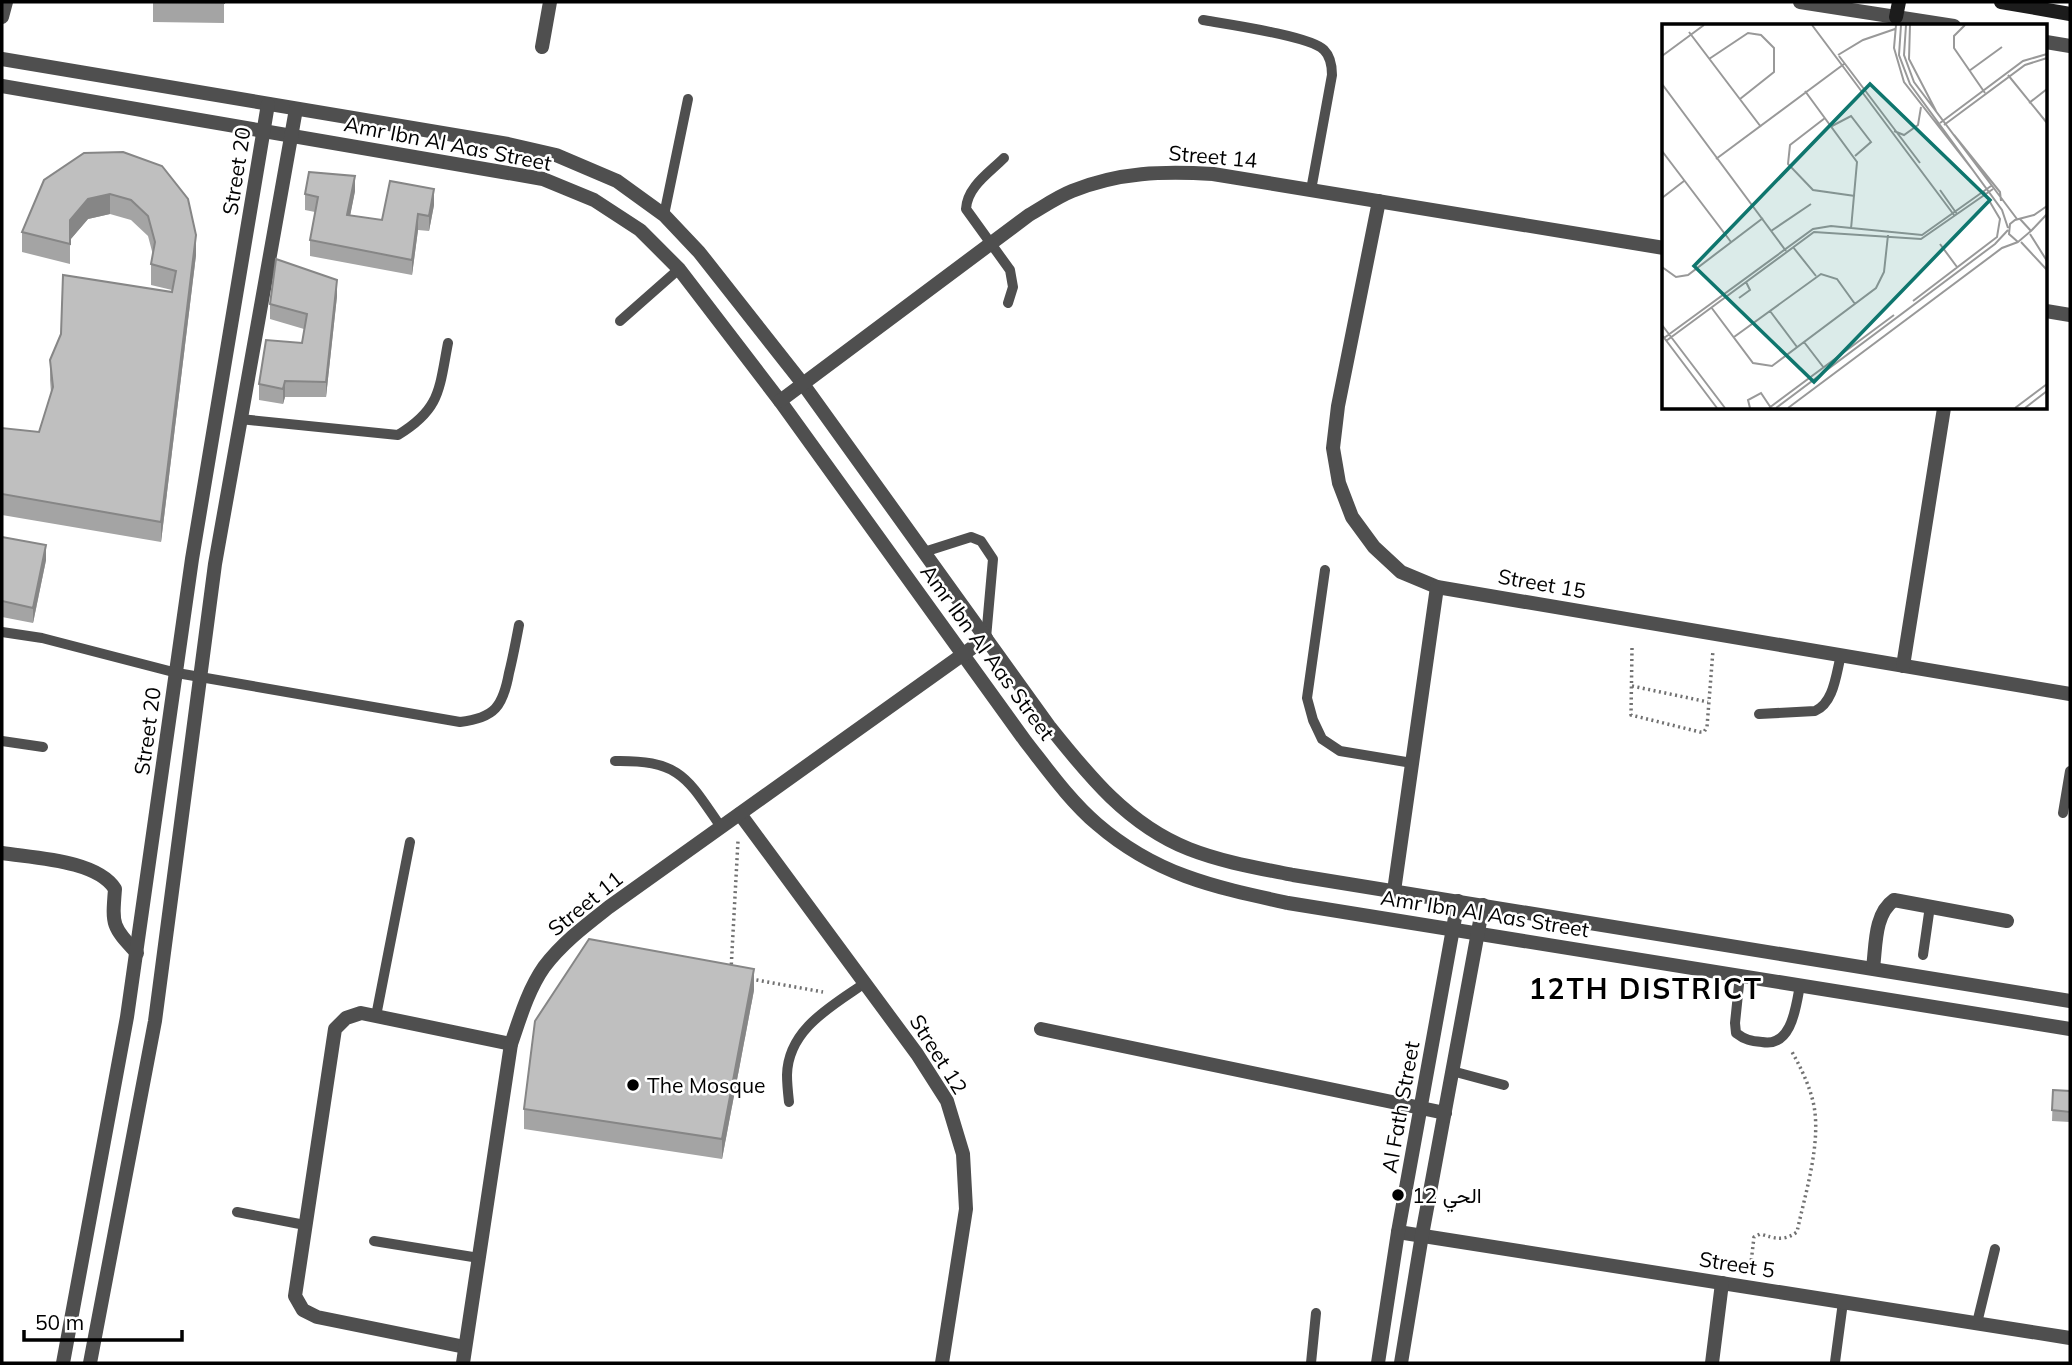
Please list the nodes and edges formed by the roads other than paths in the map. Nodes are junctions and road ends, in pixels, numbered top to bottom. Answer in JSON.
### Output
{"nodes":[{"id":1,"x":6,"y":2,"type":"edge"},
{"id":2,"x":550,"y":2,"type":"edge"},
{"id":3,"x":1800,"y":2,"type":"edge"},
{"id":4,"x":1899,"y":2,"type":"edge"},
{"id":5,"x":2001,"y":2,"type":"edge"},
{"id":6,"x":2070,"y":14,"type":"edge"},
{"id":7,"x":2,"y":17,"type":"edge"},
{"id":8,"x":1896,"y":18,"type":"junction"},
{"id":9,"x":1203,"y":20,"type":"dead end"},
{"id":10,"x":1931,"y":24,"type":"edge"},
{"id":11,"x":2048,"y":42,"type":"edge"},
{"id":12,"x":2070,"y":46,"type":"edge"},
{"id":13,"x":542,"y":47,"type":"dead end"},
{"id":14,"x":2,"y":59,"type":"edge"},
{"id":15,"x":2,"y":86,"type":"edge"},
{"id":16,"x":688,"y":99,"type":"dead end"},
{"id":17,"x":268,"y":104,"type":"junction"},
{"id":18,"x":296,"y":109,"type":"junction"},
{"id":19,"x":264,"y":131,"type":"junction"},
{"id":20,"x":292,"y":136,"type":"junction"},
{"id":21,"x":1004,"y":158,"type":"dead end"},
{"id":22,"x":1311,"y":190,"type":"junction"},
{"id":23,"x":1378,"y":201,"type":"junction"},
{"id":24,"x":664,"y":215,"type":"junction"},
{"id":25,"x":990,"y":243,"type":"junction"},
{"id":26,"x":1662,"y":248,"type":"edge"},
{"id":27,"x":679,"y":269,"type":"junction"},
{"id":28,"x":1008,"y":303,"type":"dead end"},
{"id":29,"x":2048,"y":310,"type":"edge"},
{"id":30,"x":2070,"y":314,"type":"edge"},
{"id":31,"x":620,"y":321,"type":"dead end"},
{"id":32,"x":448,"y":343,"type":"dead end"},
{"id":33,"x":803,"y":384,"type":"junction"},
{"id":34,"x":780,"y":401,"type":"junction"},
{"id":35,"x":1944,"y":410,"type":"edge"},
{"id":36,"x":240,"y":419,"type":"junction"},
{"id":37,"x":924,"y":552,"type":"junction"},
{"id":38,"x":1325,"y":570,"type":"dead end"},
{"id":39,"x":1437,"y":587,"type":"junction"},
{"id":40,"x":519,"y":625,"type":"dead end"},
{"id":41,"x":2,"y":632,"type":"edge"},
{"id":42,"x":986,"y":638,"type":"junction"},
{"id":43,"x":963,"y":654,"type":"junction"},
{"id":44,"x":1841,"y":655,"type":"junction"},
{"id":45,"x":1903,"y":666,"type":"junction"},
{"id":46,"x":177,"y":673,"type":"junction"},
{"id":47,"x":202,"y":676,"type":"junction"},
{"id":48,"x":2070,"y":694,"type":"edge"},
{"id":49,"x":1759,"y":714,"type":"dead end"},
{"id":50,"x":2,"y":741,"type":"edge"},
{"id":51,"x":43,"y":747,"type":"dead end"},
{"id":52,"x":615,"y":761,"type":"dead end"},
{"id":53,"x":1412,"y":763,"type":"junction"},
{"id":54,"x":2070,"y":771,"type":"edge"},
{"id":55,"x":2063,"y":813,"type":"dead end"},
{"id":56,"x":740,"y":814,"type":"junction"},
{"id":57,"x":721,"y":827,"type":"junction"},
{"id":58,"x":410,"y":842,"type":"dead end"},
{"id":59,"x":2,"y":853,"type":"edge"},
{"id":60,"x":1394,"y":891,"type":"junction"},
{"id":61,"x":1458,"y":901,"type":"junction"},
{"id":62,"x":1483,"y":905,"type":"junction"},
{"id":63,"x":1930,"y":906,"type":"junction"},
{"id":64,"x":2007,"y":920,"type":"dead end"},
{"id":65,"x":1453,"y":928,"type":"junction"},
{"id":66,"x":1478,"y":932,"type":"junction"},
{"id":67,"x":137,"y":953,"type":"junction"},
{"id":68,"x":1923,"y":954,"type":"dead end"},
{"id":69,"x":1872,"y":968,"type":"junction"},
{"id":70,"x":1740,"y":975,"type":"junction"},
{"id":71,"x":865,"y":983,"type":"junction"},
{"id":72,"x":1800,"y":985,"type":"junction"},
{"id":73,"x":2070,"y":1001,"type":"edge"},
{"id":74,"x":376,"y":1016,"type":"junction"},
{"id":75,"x":1041,"y":1028,"type":"dead end"},
{"id":76,"x":2070,"y":1029,"type":"edge"},
{"id":77,"x":511,"y":1044,"type":"junction"},
{"id":78,"x":1452,"y":1072,"type":"junction"},
{"id":79,"x":1504,"y":1085,"type":"dead end"},
{"id":80,"x":789,"y":1102,"type":"dead end"},
{"id":81,"x":1421,"y":1108,"type":"junction"},
{"id":82,"x":1444,"y":1112,"type":"junction"},
{"id":83,"x":237,"y":1212,"type":"dead end"},
{"id":84,"x":305,"y":1225,"type":"junction"},
{"id":85,"x":1398,"y":1232,"type":"junction"},
{"id":86,"x":1422,"y":1235,"type":"junction"},
{"id":87,"x":374,"y":1241,"type":"dead end"},
{"id":88,"x":1995,"y":1249,"type":"dead end"},
{"id":89,"x":479,"y":1258,"type":"junction"},
{"id":90,"x":1722,"y":1283,"type":"junction"},
{"id":91,"x":1843,"y":1302,"type":"junction"},
{"id":92,"x":1316,"y":1313,"type":"dead end"},
{"id":93,"x":1977,"y":1323,"type":"junction"},
{"id":94,"x":2070,"y":1338,"type":"edge"},
{"id":95,"x":466,"y":1347,"type":"junction"},
{"id":96,"x":1835,"y":1362,"type":"edge"},
{"id":97,"x":64,"y":1363,"type":"edge"},
{"id":98,"x":90,"y":1363,"type":"edge"},
{"id":99,"x":463,"y":1363,"type":"edge"},
{"id":100,"x":942,"y":1363,"type":"edge"},
{"id":101,"x":1311,"y":1363,"type":"edge"},
{"id":102,"x":1378,"y":1363,"type":"edge"},
{"id":103,"x":1401,"y":1363,"type":"edge"},
{"id":104,"x":1712,"y":1363,"type":"edge"}],
"edges":[{"from":1,"to":7,"type":"street"},
{"from":2,"to":13,"type":"street"},
{"from":3,"to":8,"type":"street"},
{"from":4,"to":8,"type":"main road"},
{"from":5,"to":6,"type":"main road"},
{"from":8,"to":10,"type":"street"},
{"from":9,"to":22,"type":"lane"},
{"from":11,"to":12,"type":"street"},
{"from":14,"to":17,"type":"street","name":"Amr Ibn Al Aas Street"},
{"from":15,"to":19,"type":"street","name":"Amr Ibn Al Aas Street"},
{"from":16,"to":24,"type":"lane"},
{"from":17,"to":18,"type":"street","name":"Amr Ibn Al Aas Street"},
{"from":17,"to":19,"type":"street","name":"Street 20"},
{"from":18,"to":20,"type":"street"},
{"from":18,"to":24,"type":"street","name":"Amr Ibn Al Aas Street"},
{"from":19,"to":20,"type":"street","name":"Amr Ibn Al Aas Street"},
{"from":19,"to":46,"type":"street","name":"Street 20"},
{"from":20,"to":27,"type":"street","name":"Amr Ibn Al Aas Street"},
{"from":20,"to":36,"type":"street"},
{"from":21,"to":25,"type":"lane"},
{"from":22,"to":23,"type":"street","name":"Street 14"},
{"from":22,"to":25,"type":"street","name":"Street 14"},
{"from":23,"to":26,"type":"street","name":"Street 14"},
{"from":23,"to":39,"type":"street","name":"Street 15"},
{"from":24,"to":33,"type":"street","name":"Amr Ibn Al Aas Street"},
{"from":25,"to":28,"type":"lane"},
{"from":25,"to":33,"type":"street","name":"Street 14"},
{"from":27,"to":31,"type":"lane"},
{"from":27,"to":34,"type":"street","name":"Amr Ibn Al Aas Street"},
{"from":29,"to":30,"type":"street"},
{"from":32,"to":36,"type":"lane"},
{"from":33,"to":34,"type":"street","name":"Street 14"},
{"from":33,"to":37,"type":"street","name":"Amr Ibn Al Aas Street"},
{"from":34,"to":43,"type":"street","name":"Amr Ibn Al Aas Street"},
{"from":35,"to":45,"type":"street"},
{"from":36,"to":47,"type":"street"},
{"from":37,"to":42,"type":"street","name":"Amr Ibn Al Aas Street"},
{"from":37,"to":42,"type":"lane"},
{"from":38,"to":53,"type":"lane"},
{"from":39,"to":44,"type":"street","name":"Street 15"},
{"from":39,"to":53,"type":"street"},
{"from":40,"to":47,"type":"lane"},
{"from":41,"to":46,"type":"lane"},
{"from":42,"to":43,"type":"street","name":"Street 11"},
{"from":42,"to":60,"type":"street","name":"Amr Ibn Al Aas Street"},
{"from":43,"to":56,"type":"street","name":"Street 11"},
{"from":43,"to":65,"type":"street","name":"Amr Ibn Al Aas Street"},
{"from":44,"to":45,"type":"street","name":"Street 15"},
{"from":44,"to":49,"type":"lane"},
{"from":45,"to":48,"type":"street","name":"Street 15"},
{"from":46,"to":47,"type":"lane"},
{"from":46,"to":67,"type":"street","name":"Street 20"},
{"from":47,"to":98,"type":"street"},
{"from":50,"to":51,"type":"lane"},
{"from":52,"to":57,"type":"lane"},
{"from":53,"to":60,"type":"street"},
{"from":54,"to":55,"type":"lane"},
{"from":56,"to":57,"type":"street","name":"Street 11"},
{"from":56,"to":71,"type":"street","name":"Street 12"},
{"from":57,"to":77,"type":"street","name":"Street 11"},
{"from":58,"to":74,"type":"lane"},
{"from":59,"to":67,"type":"street"},
{"from":60,"to":61,"type":"street","name":"Amr Ibn Al Aas Street"},
{"from":61,"to":62,"type":"street","name":"Amr Ibn Al Aas Street"},
{"from":61,"to":65,"type":"street","name":"Al Fath Street"},
{"from":62,"to":66,"type":"street"},
{"from":62,"to":69,"type":"street","name":"Amr Ibn Al Aas Street"},
{"from":63,"to":64,"type":"street"},
{"from":63,"to":68,"type":"lane"},
{"from":63,"to":69,"type":"street"},
{"from":65,"to":66,"type":"street","name":"Amr Ibn Al Aas Street"},
{"from":65,"to":81,"type":"street","name":"Al Fath Street"},
{"from":66,"to":70,"type":"street","name":"Amr Ibn Al Aas Street"},
{"from":66,"to":78,"type":"street"},
{"from":67,"to":97,"type":"street","name":"Street 20"},
{"from":69,"to":73,"type":"street","name":"Amr Ibn Al Aas Street"},
{"from":70,"to":72,"type":"street","name":"Amr Ibn Al Aas Street"},
{"from":70,"to":72,"type":"lane"},
{"from":71,"to":80,"type":"lane"},
{"from":71,"to":100,"type":"street","name":"Street 12"},
{"from":72,"to":76,"type":"street","name":"Amr Ibn Al Aas Street"},
{"from":74,"to":77,"type":"street"},
{"from":74,"to":84,"type":"street"},
{"from":75,"to":81,"type":"street"},
{"from":77,"to":89,"type":"street","name":"Street 11"},
{"from":78,"to":79,"type":"lane"},
{"from":78,"to":82,"type":"street"},
{"from":81,"to":82,"type":"street"},
{"from":81,"to":85,"type":"street","name":"Al Fath Street"},
{"from":82,"to":86,"type":"street"},
{"from":83,"to":84,"type":"lane"},
{"from":84,"to":95,"type":"street"},
{"from":85,"to":86,"type":"street","name":"Street 5"},
{"from":85,"to":102,"type":"street","name":"Al Fath Street"},
{"from":86,"to":90,"type":"street","name":"Street 5"},
{"from":86,"to":103,"type":"street"},
{"from":87,"to":89,"type":"lane"},
{"from":88,"to":93,"type":"lane"},
{"from":89,"to":95,"type":"street","name":"Street 11"},
{"from":90,"to":91,"type":"street","name":"Street 5"},
{"from":90,"to":104,"type":"street"},
{"from":91,"to":93,"type":"street","name":"Street 5"},
{"from":91,"to":96,"type":"lane"},
{"from":92,"to":101,"type":"lane"},
{"from":93,"to":94,"type":"street","name":"Street 5"},
{"from":95,"to":99,"type":"street","name":"Street 11"}]}
